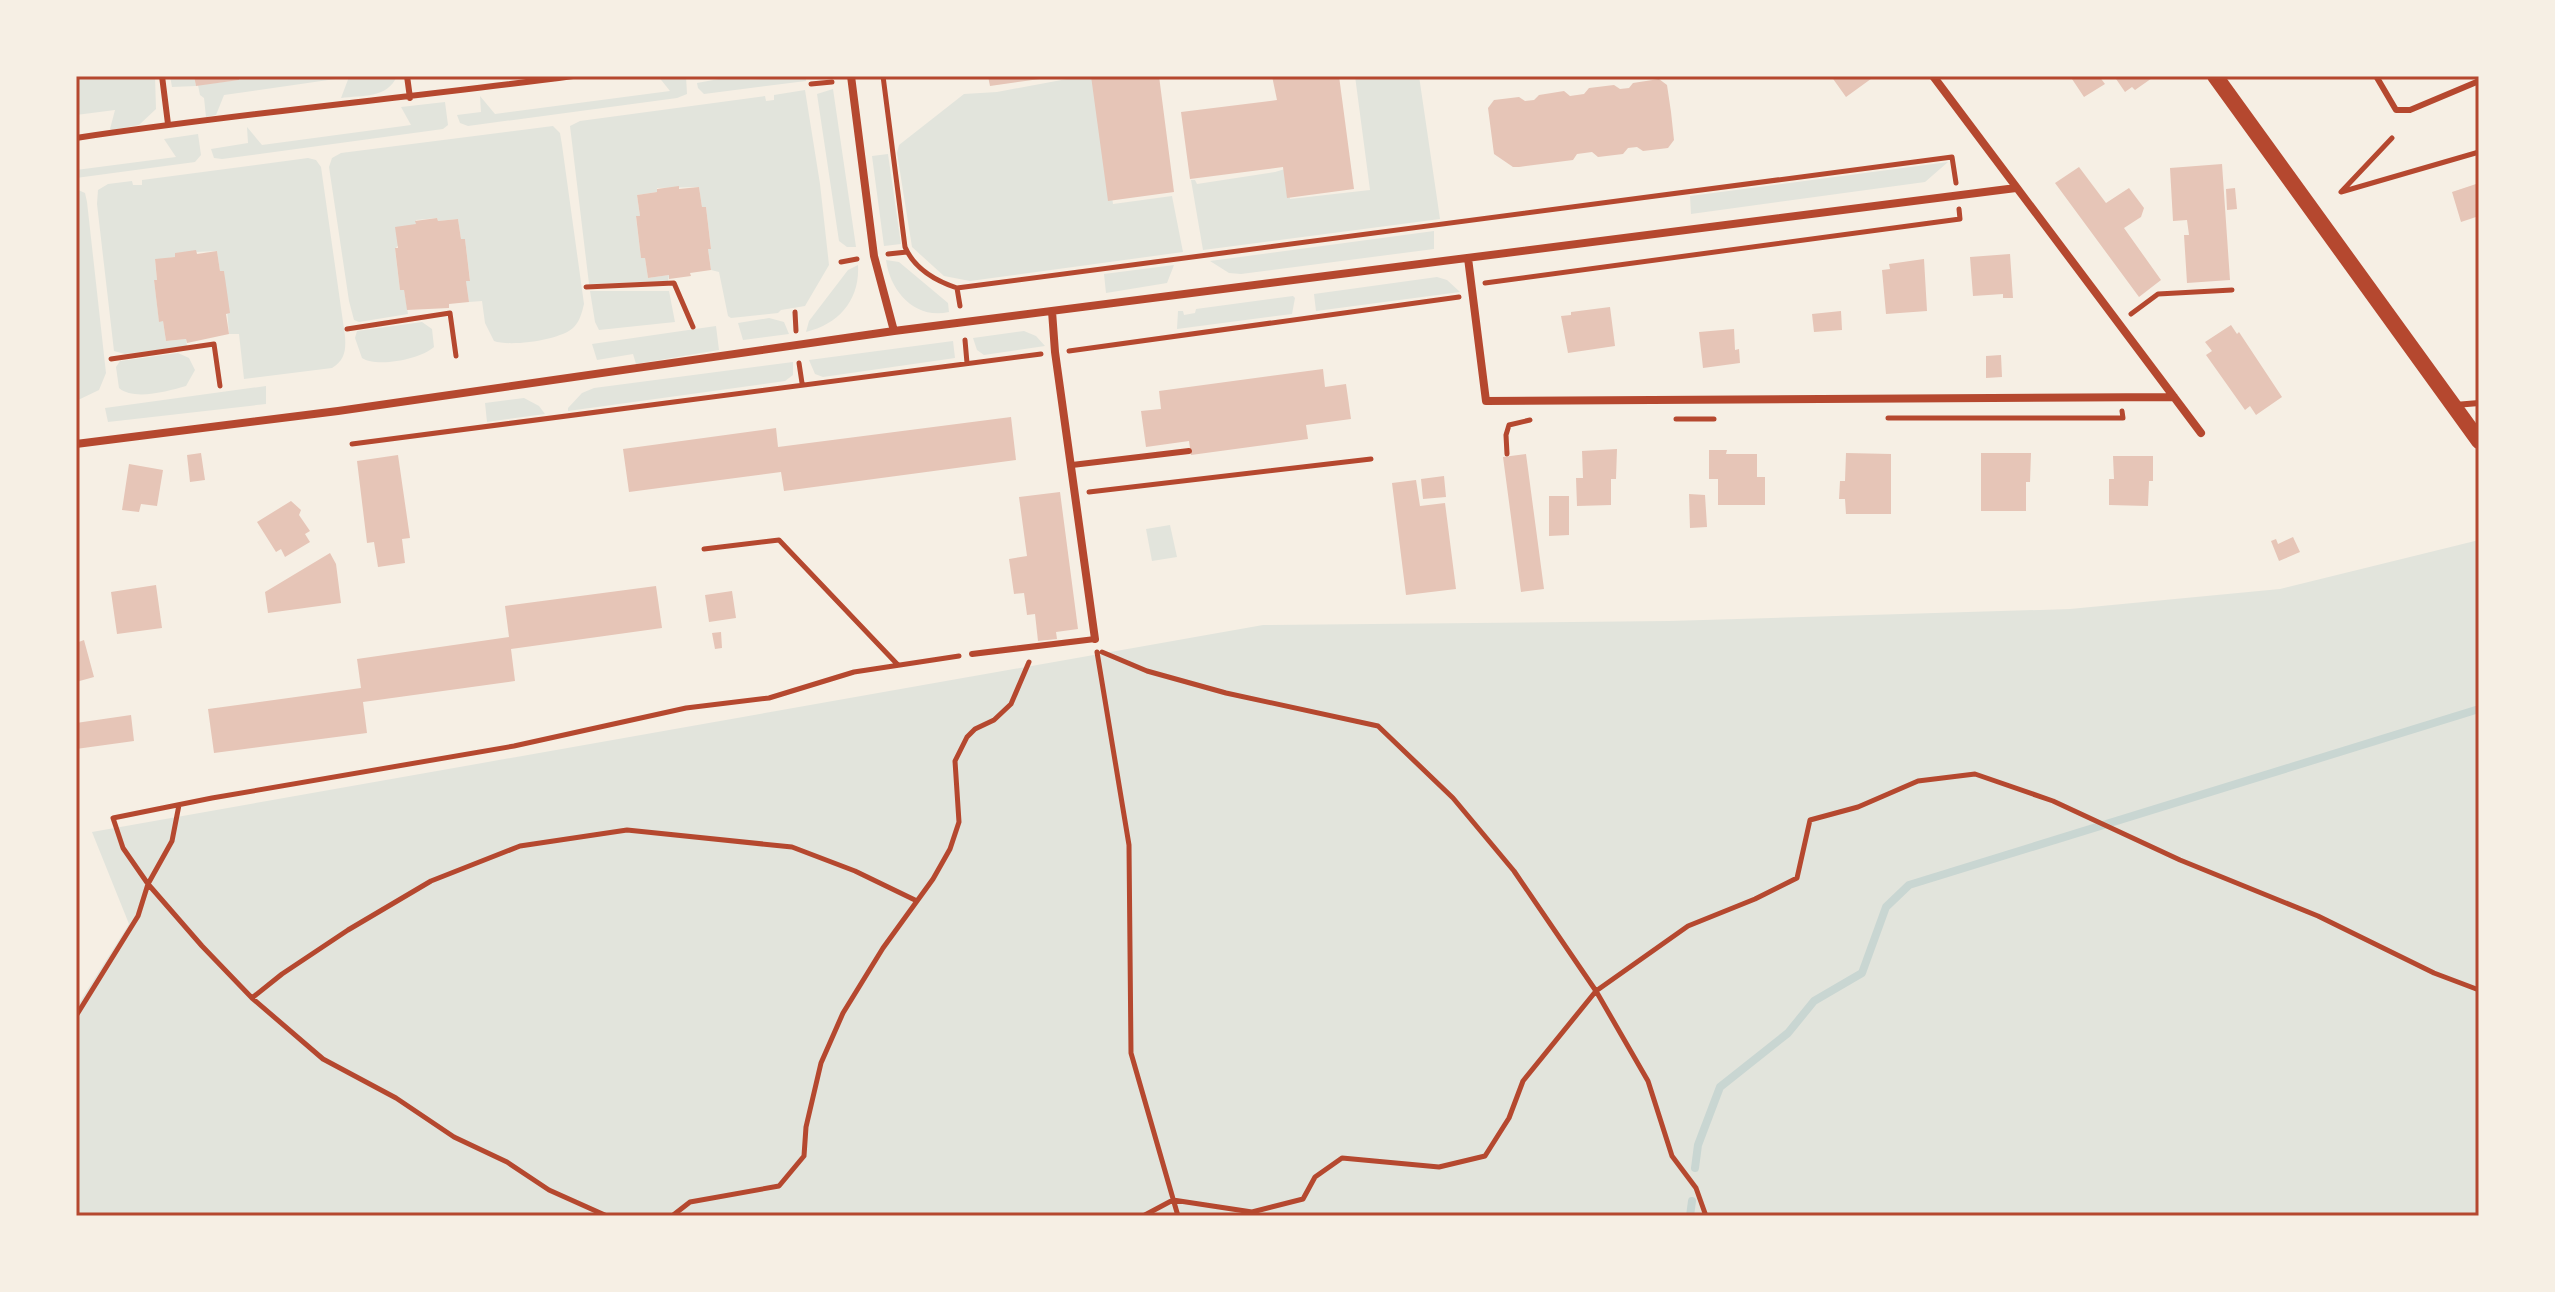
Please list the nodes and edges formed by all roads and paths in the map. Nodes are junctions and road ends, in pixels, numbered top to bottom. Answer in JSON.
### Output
{"nodes":[{"id":1,"x":162,"y":76,"type":"edge"},
{"id":2,"x":407,"y":76,"type":"edge"},
{"id":3,"x":573,"y":76,"type":"edge"},
{"id":4,"x":851,"y":76,"type":"edge"},
{"id":5,"x":883,"y":76,"type":"edge"},
{"id":6,"x":1933,"y":76,"type":"edge"},
{"id":7,"x":2215,"y":76,"type":"edge"},
{"id":8,"x":2376,"y":76,"type":"edge"},
{"id":9,"x":873,"y":77,"type":"edge"},
{"id":10,"x":2479,"y":81,"type":"edge"},
{"id":11,"x":832,"y":82,"type":"dead end"},
{"id":12,"x":811,"y":84,"type":"dead end"},
{"id":13,"x":410,"y":98,"type":"junction"},
{"id":14,"x":168,"y":124,"type":"junction"},
{"id":15,"x":76,"y":138,"type":"edge"},
{"id":16,"x":2392,"y":138,"type":"dead end"},
{"id":17,"x":2479,"y":152,"type":"edge"},
{"id":18,"x":2016,"y":188,"type":"junction"},
{"id":19,"x":1957,"y":195,"type":"junction"},
{"id":20,"x":907,"y":252,"type":"junction"},
{"id":21,"x":886,"y":254,"type":"dead end"},
{"id":22,"x":1468,"y":258,"type":"junction"},
{"id":23,"x":857,"y":259,"type":"dead end"},
{"id":24,"x":841,"y":262,"type":"dead end"},
{"id":25,"x":1471,"y":285,"type":"junction"},
{"id":26,"x":586,"y":287,"type":"dead end"},
{"id":27,"x":957,"y":288,"type":"junction"},
{"id":28,"x":2232,"y":290,"type":"dead end"},
{"id":29,"x":1472,"y":296,"type":"junction"},
{"id":30,"x":961,"y":311,"type":"dead end"},
{"id":31,"x":1052,"y":311,"type":"junction"},
{"id":32,"x":795,"y":312,"type":"dead end"},
{"id":33,"x":2118,"y":324,"type":"junction"},
{"id":34,"x":693,"y":327,"type":"dead end"},
{"id":35,"x":347,"y":329,"type":"dead end"},
{"id":36,"x":894,"y":331,"type":"junction"},
{"id":37,"x":796,"y":332,"type":"dead end"},
{"id":38,"x":965,"y":340,"type":"dead end"},
{"id":39,"x":1061,"y":352,"type":"dead end"},
{"id":40,"x":1049,"y":353,"type":"dead end"},
{"id":41,"x":456,"y":356,"type":"dead end"},
{"id":42,"x":111,"y":359,"type":"dead end"},
{"id":43,"x":799,"y":363,"type":"dead end"},
{"id":44,"x":967,"y":363,"type":"junction"},
{"id":45,"x":802,"y":383,"type":"junction"},
{"id":46,"x":220,"y":386,"type":"dead end"},
{"id":47,"x":2120,"y":397,"type":"junction"},
{"id":48,"x":2174,"y":397,"type":"junction"},
{"id":49,"x":2479,"y":403,"type":"edge"},
{"id":50,"x":2455,"y":405,"type":"junction"},
{"id":51,"x":1544,"y":418,"type":"dead end"},
{"id":52,"x":1876,"y":418,"type":"dead end"},
{"id":53,"x":1663,"y":419,"type":"dead end"},
{"id":54,"x":1724,"y":419,"type":"dead end"},
{"id":55,"x":2201,"y":433,"type":"dead end"},
{"id":56,"x":2479,"y":441,"type":"edge"},
{"id":57,"x":76,"y":444,"type":"edge"},
{"id":58,"x":352,"y":444,"type":"dead end"},
{"id":59,"x":1189,"y":451,"type":"dead end"},
{"id":60,"x":1507,"y":454,"type":"dead end"},
{"id":61,"x":1371,"y":459,"type":"dead end"},
{"id":62,"x":1072,"y":465,"type":"junction"},
{"id":63,"x":1076,"y":493,"type":"junction"},
{"id":64,"x":704,"y":549,"type":"dead end"},
{"id":65,"x":1095,"y":639,"type":"junction"},
{"id":66,"x":1034,"y":646,"type":"junction"},
{"id":67,"x":1097,"y":651,"type":"junction"},
{"id":68,"x":972,"y":654,"type":"joint"},
{"id":69,"x":898,"y":665,"type":"junction"},
{"id":70,"x":179,"y":805,"type":"junction"},
{"id":71,"x":148,"y":884,"type":"junction"},
{"id":72,"x":917,"y":901,"type":"junction"},
{"id":73,"x":2479,"y":990,"type":"edge"},
{"id":74,"x":1596,"y":991,"type":"junction"},
{"id":75,"x":252,"y":998,"type":"junction"},
{"id":76,"x":76,"y":1016,"type":"edge"},
{"id":77,"x":1173,"y":1200,"type":"junction"},
{"id":78,"x":607,"y":1216,"type":"edge"},
{"id":79,"x":672,"y":1216,"type":"edge"},
{"id":80,"x":1143,"y":1216,"type":"edge"},
{"id":81,"x":1178,"y":1216,"type":"edge"},
{"id":82,"x":1706,"y":1216,"type":"edge"}],
"edges":[{"from":1,"to":14,"type":"lane"},
{"from":2,"to":13,"type":"lane"},
{"from":3,"to":13,"type":"lane"},
{"from":4,"to":36,"type":"street"},
{"from":5,"to":9,"type":"path"},
{"from":5,"to":20,"type":"path"},
{"from":6,"to":18,"type":"street"},
{"from":7,"to":50,"type":"main road"},
{"from":8,"to":10,"type":"lane"},
{"from":11,"to":12,"type":"path"},
{"from":13,"to":14,"type":"lane"},
{"from":14,"to":15,"type":"lane"},
{"from":16,"to":17,"type":"path"},
{"from":18,"to":19,"type":"street"},
{"from":18,"to":33,"type":"street"},
{"from":19,"to":22,"type":"street"},
{"from":19,"to":25,"type":"path"},
{"from":19,"to":27,"type":"path"},
{"from":20,"to":21,"type":"path"},
{"from":20,"to":27,"type":"path"},
{"from":22,"to":25,"type":"street"},
{"from":22,"to":31,"type":"street"},
{"from":23,"to":24,"type":"path"},
{"from":25,"to":29,"type":"street"},
{"from":26,"to":34,"type":"path"},
{"from":27,"to":30,"type":"path"},
{"from":28,"to":33,"type":"path"},
{"from":29,"to":39,"type":"path"},
{"from":29,"to":47,"type":"street"},
{"from":31,"to":36,"type":"street"},
{"from":31,"to":62,"type":"street"},
{"from":32,"to":37,"type":"path"},
{"from":33,"to":48,"type":"street"},
{"from":35,"to":41,"type":"path"},
{"from":36,"to":57,"type":"street"},
{"from":38,"to":44,"type":"path"},
{"from":40,"to":44,"type":"path"},
{"from":42,"to":46,"type":"path"},
{"from":43,"to":45,"type":"path"},
{"from":44,"to":45,"type":"path"},
{"from":45,"to":58,"type":"path"},
{"from":47,"to":48,"type":"street"},
{"from":47,"to":52,"type":"path"},
{"from":48,"to":55,"type":"street"},
{"from":49,"to":50,"type":"lane"},
{"from":50,"to":56,"type":"main road"},
{"from":51,"to":60,"type":"path"},
{"from":53,"to":54,"type":"path"},
{"from":59,"to":62,"type":"lane"},
{"from":61,"to":63,"type":"path"},
{"from":62,"to":63,"type":"street"},
{"from":63,"to":65,"type":"street"},
{"from":64,"to":69,"type":"path"},
{"from":65,"to":66,"type":"lane"},
{"from":65,"to":67,"type":"path"},
{"from":66,"to":68,"type":"lane"},
{"from":66,"to":72,"type":"path"},
{"from":67,"to":74,"type":"path"},
{"from":67,"to":77,"type":"path"},
{"from":68,"to":69,"type":"path"},
{"from":69,"to":70,"type":"path"},
{"from":70,"to":71,"type":"path"},
{"from":70,"to":71,"type":"path"},
{"from":71,"to":75,"type":"path"},
{"from":71,"to":76,"type":"path"},
{"from":72,"to":75,"type":"path"},
{"from":72,"to":79,"type":"path"},
{"from":73,"to":74,"type":"path"},
{"from":74,"to":77,"type":"path"},
{"from":74,"to":82,"type":"path"},
{"from":75,"to":78,"type":"path"},
{"from":77,"to":80,"type":"path"},
{"from":77,"to":81,"type":"path"}]}
